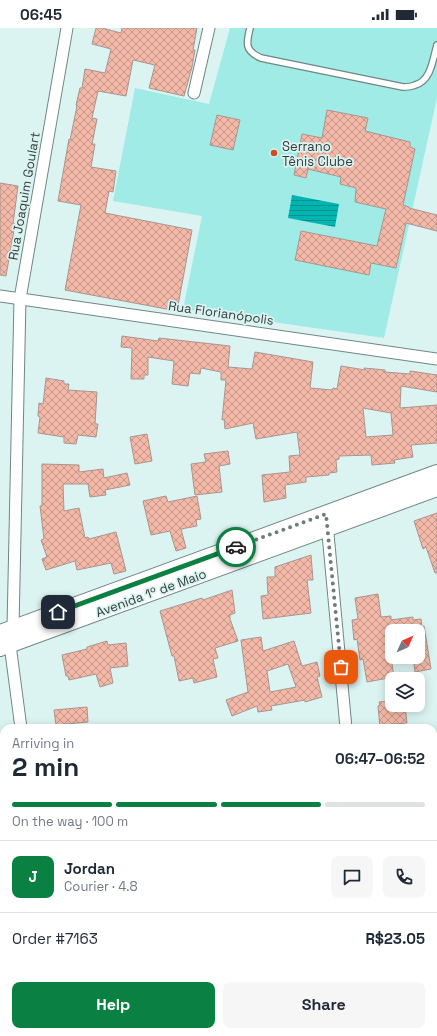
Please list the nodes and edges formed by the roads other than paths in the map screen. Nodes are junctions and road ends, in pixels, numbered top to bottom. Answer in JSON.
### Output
{"nodes":[{"id":1,"x":67,"y":28,"type":"edge"},
{"id":2,"x":209,"y":28,"type":"edge"},
{"id":3,"x":250,"y":28,"type":"edge"},
{"id":4,"x":437,"y":45,"type":"edge"},
{"id":5,"x":194,"y":93,"type":"dead end"},
{"id":6,"x":0,"y":296,"type":"edge"},
{"id":7,"x":20,"y":299,"type":"junction"},
{"id":8,"x":437,"y":359,"type":"edge"},
{"id":9,"x":437,"y":473,"type":"edge"},
{"id":10,"x":437,"y":488,"type":"edge"},
{"id":11,"x":327,"y":521,"type":"junction"},
{"id":12,"x":6,"y":639,"type":"edge"},
{"id":13,"x":20,"y":724,"type":"edge"},
{"id":14,"x":346,"y":724,"type":"edge"}],
"edges":[{"from":1,"to":7,"type":"street","name":"Rua Joaquim Goulart"},
{"from":2,"to":5,"type":"street"},
{"from":3,"to":4,"type":"lane"},
{"from":6,"to":7,"type":"street","name":"Rua Florianópolis"},
{"from":7,"to":8,"type":"street","name":"Rua Florianópolis"},
{"from":7,"to":12,"type":"street","name":"Rua Joaquim Goulart"},
{"from":9,"to":11,"type":"main road","name":"Avenida 1º de Maio"},
{"from":10,"to":11,"type":"main road","name":"Avenida 1º de Maio"},
{"from":11,"to":12,"type":"main road","name":"Avenida 1º de Maio"},
{"from":11,"to":14,"type":"street"},
{"from":12,"to":13,"type":"street","name":"Rua Joaquim Goulart"}]}
